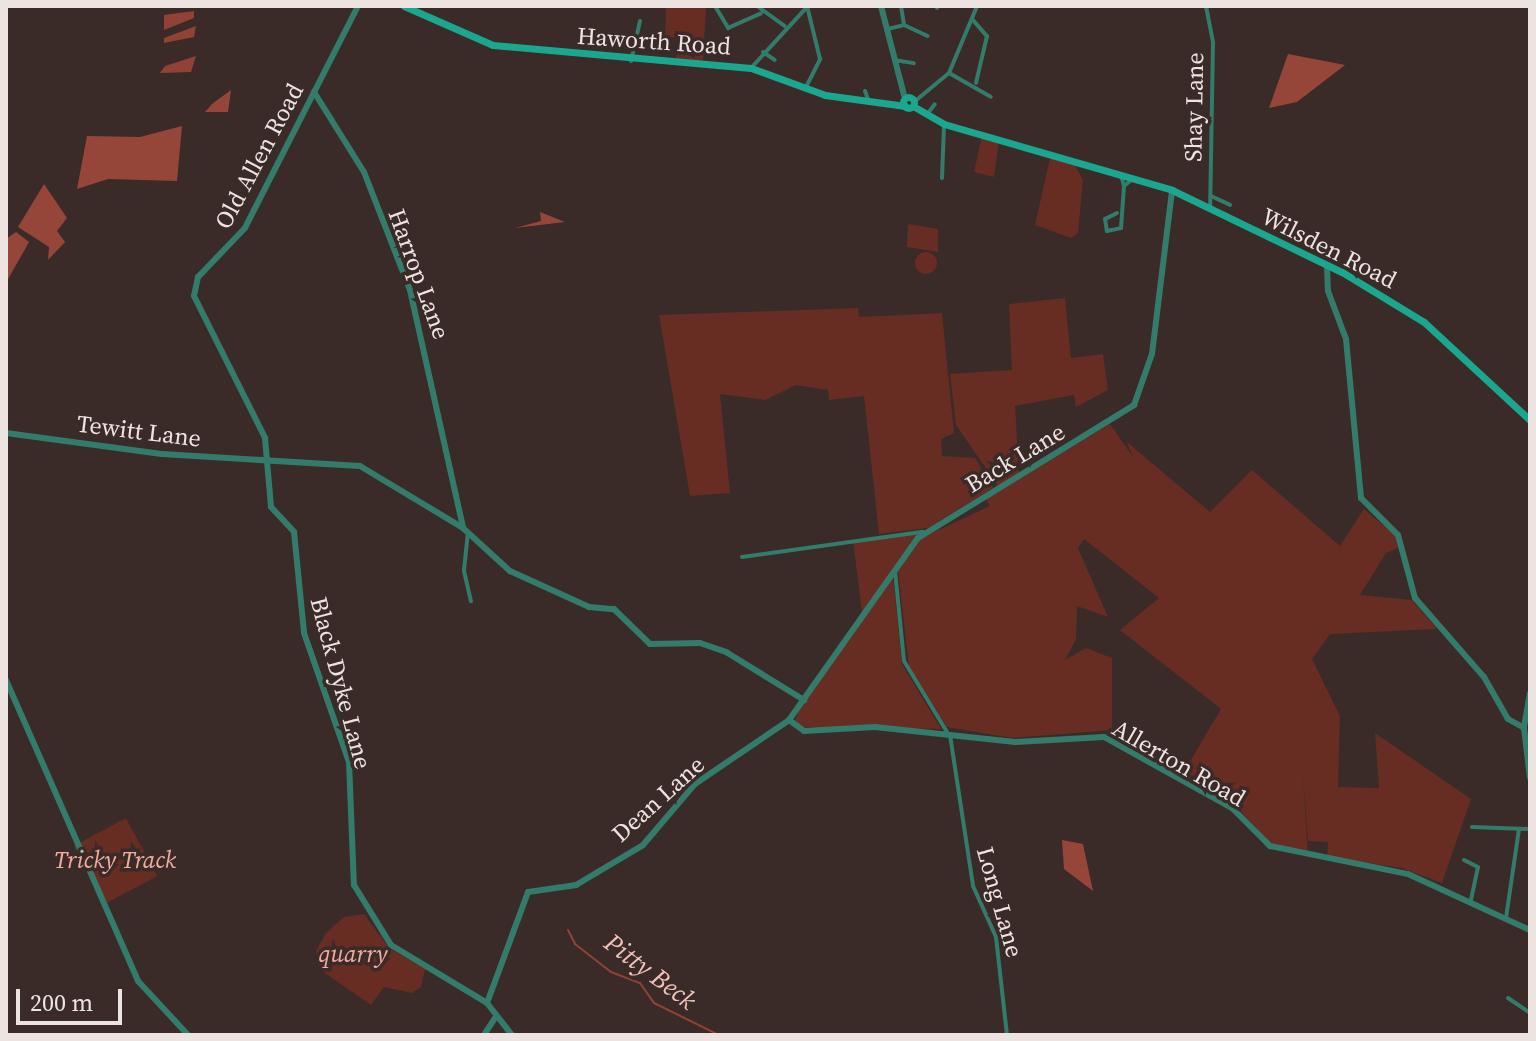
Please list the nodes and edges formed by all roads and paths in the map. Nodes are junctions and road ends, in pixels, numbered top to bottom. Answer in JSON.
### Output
{"nodes":[{"id":1,"x":358,"y":6,"type":"edge"},
{"id":2,"x":404,"y":6,"type":"edge"},
{"id":3,"x":715,"y":6,"type":"edge"},
{"id":4,"x":757,"y":6,"type":"edge"},
{"id":5,"x":808,"y":6,"type":"edge"},
{"id":6,"x":881,"y":6,"type":"edge"},
{"id":7,"x":901,"y":6,"type":"edge"},
{"id":8,"x":977,"y":6,"type":"edge"},
{"id":9,"x":1206,"y":6,"type":"edge"},
{"id":10,"x":761,"y":13,"type":"junction"},
{"id":11,"x":972,"y":19,"type":"junction"},
{"id":12,"x":640,"y":21,"type":"dead end"},
{"id":13,"x":904,"y":25,"type":"junction"},
{"id":14,"x":785,"y":26,"type":"junction"},
{"id":15,"x":886,"y":29,"type":"junction"},
{"id":16,"x":928,"y":36,"type":"dead end"},
{"id":17,"x":763,"y":52,"type":"junction"},
{"id":18,"x":775,"y":60,"type":"dead end"},
{"id":19,"x":892,"y":60,"type":"junction"},
{"id":20,"x":631,"y":61,"type":"junction"},
{"id":21,"x":914,"y":63,"type":"dead end"},
{"id":22,"x":751,"y":68,"type":"junction"},
{"id":23,"x":949,"y":73,"type":"junction"},
{"id":24,"x":976,"y":83,"type":"junction"},
{"id":25,"x":805,"y":89,"type":"junction"},
{"id":26,"x":865,"y":91,"type":"dead end"},
{"id":27,"x":314,"y":92,"type":"junction"},
{"id":28,"x":991,"y":97,"type":"dead end"},
{"id":29,"x":870,"y":104,"type":"junction"},
{"id":30,"x":935,"y":104,"type":"dead end"},
{"id":31,"x":915,"y":105,"type":"junction"},
{"id":32,"x":944,"y":124,"type":"junction"},
{"id":33,"x":1121,"y":175,"type":"junction"},
{"id":34,"x":942,"y":178,"type":"dead end"},
{"id":35,"x":1134,"y":178,"type":"junction"},
{"id":36,"x":1124,"y":186,"type":"junction"},
{"id":37,"x":1172,"y":190,"type":"junction"},
{"id":38,"x":1211,"y":196,"type":"junction"},
{"id":39,"x":1230,"y":205,"type":"dead end"},
{"id":40,"x":1210,"y":210,"type":"junction"},
{"id":41,"x":1117,"y":213,"type":"junction"},
{"id":42,"x":1327,"y":265,"type":"junction"},
{"id":43,"x":1530,"y":420,"type":"edge"},
{"id":44,"x":6,"y":433,"type":"edge"},
{"id":45,"x":268,"y":462,"type":"junction"},
{"id":46,"x":466,"y":530,"type":"junction"},
{"id":47,"x":926,"y":533,"type":"junction"},
{"id":48,"x":742,"y":557,"type":"dead end"},
{"id":49,"x":895,"y":570,"type":"junction"},
{"id":50,"x":471,"y":601,"type":"dead end"},
{"id":51,"x":6,"y":680,"type":"edge"},
{"id":52,"x":1530,"y":693,"type":"edge"},
{"id":53,"x":804,"y":700,"type":"junction"},
{"id":54,"x":789,"y":720,"type":"junction"},
{"id":55,"x":1524,"y":728,"type":"junction"},
{"id":56,"x":948,"y":732,"type":"junction"},
{"id":57,"x":1530,"y":778,"type":"edge"},
{"id":58,"x":1472,"y":827,"type":"dead end"},
{"id":59,"x":1519,"y":829,"type":"junction"},
{"id":60,"x":1530,"y":829,"type":"edge"},
{"id":61,"x":1464,"y":860,"type":"dead end"},
{"id":62,"x":1471,"y":900,"type":"junction"},
{"id":63,"x":1506,"y":918,"type":"junction"},
{"id":64,"x":1530,"y":930,"type":"edge"},
{"id":65,"x":1508,"y":998,"type":"dead end"},
{"id":66,"x":487,"y":1003,"type":"junction"},
{"id":67,"x":1530,"y":1013,"type":"edge"},
{"id":68,"x":495,"y":1017,"type":"junction"},
{"id":69,"x":188,"y":1035,"type":"edge"},
{"id":70,"x":484,"y":1035,"type":"edge"},
{"id":71,"x":512,"y":1035,"type":"edge"},
{"id":72,"x":1007,"y":1035,"type":"edge"}],
"edges":[{"from":1,"to":27,"type":"street","name":"Old Allen Road"},
{"from":2,"to":20,"type":"main road","name":"Haworth Road"},
{"from":3,"to":10,"type":"street"},
{"from":4,"to":10,"type":"street"},
{"from":5,"to":14,"type":"street"},
{"from":5,"to":25,"type":"street"},
{"from":6,"to":15,"type":"street"},
{"from":7,"to":13,"type":"street"},
{"from":8,"to":11,"type":"street"},
{"from":9,"to":38,"type":"street","name":"Shay Lane"},
{"from":10,"to":14,"type":"street"},
{"from":11,"to":23,"type":"street"},
{"from":11,"to":24,"type":"street"},
{"from":12,"to":20,"type":"street"},
{"from":13,"to":15,"type":"street"},
{"from":13,"to":16,"type":"street"},
{"from":14,"to":17,"type":"street"},
{"from":15,"to":19,"type":"street"},
{"from":17,"to":18,"type":"street"},
{"from":17,"to":22,"type":"street"},
{"from":19,"to":21,"type":"street"},
{"from":19,"to":31,"type":"street"},
{"from":20,"to":22,"type":"main road","name":"Haworth Road"},
{"from":22,"to":25,"type":"main road","name":"Haworth Road"},
{"from":23,"to":24,"type":"street"},
{"from":23,"to":31,"type":"street"},
{"from":24,"to":28,"type":"street"},
{"from":25,"to":29,"type":"main road","name":"Haworth Road"},
{"from":26,"to":29,"type":"street"},
{"from":27,"to":45,"type":"street","name":"Old Allen Road"},
{"from":27,"to":46,"type":"street","name":"Harrop Lane"},
{"from":29,"to":31,"type":"main road","name":"Haworth Road"},
{"from":30,"to":31,"type":"street"},
{"from":31,"to":32,"type":"main road","name":"Haworth Road"},
{"from":32,"to":33,"type":"main road","name":"Haworth Road"},
{"from":32,"to":34,"type":"street"},
{"from":33,"to":35,"type":"main road","name":"Haworth Road"},
{"from":33,"to":36,"type":"street"},
{"from":35,"to":36,"type":"street"},
{"from":35,"to":37,"type":"main road","name":"Haworth Road"},
{"from":36,"to":41,"type":"street"},
{"from":37,"to":40,"type":"main road","name":"Wilsden Road"},
{"from":37,"to":47,"type":"street","name":"Back Lane"},
{"from":38,"to":39,"type":"street"},
{"from":38,"to":40,"type":"street","name":"Shay Lane"},
{"from":40,"to":42,"type":"main road","name":"Wilsden Road"},
{"from":41,"to":41,"type":"street"},
{"from":42,"to":43,"type":"main road","name":"Wilsden Road"},
{"from":42,"to":55,"type":"street"},
{"from":44,"to":45,"type":"street","name":"Tewitt Lane"},
{"from":45,"to":46,"type":"street"},
{"from":45,"to":66,"type":"street","name":"Black Dyke Lane"},
{"from":46,"to":50,"type":"street"},
{"from":46,"to":53,"type":"street"},
{"from":47,"to":48,"type":"street"},
{"from":47,"to":49,"type":"street","name":"Back Lane"},
{"from":49,"to":53,"type":"street","name":"Back Lane"},
{"from":49,"to":56,"type":"street"},
{"from":51,"to":69,"type":"street"},
{"from":52,"to":55,"type":"street"},
{"from":53,"to":54,"type":"street","name":"Back Lane"},
{"from":54,"to":56,"type":"street","name":"Allerton Road"},
{"from":54,"to":66,"type":"street","name":"Dean Lane"},
{"from":55,"to":57,"type":"street"},
{"from":56,"to":62,"type":"street","name":"Allerton Road"},
{"from":56,"to":72,"type":"street","name":"Long Lane"},
{"from":58,"to":59,"type":"street"},
{"from":59,"to":60,"type":"street"},
{"from":59,"to":63,"type":"street"},
{"from":61,"to":62,"type":"street"},
{"from":62,"to":63,"type":"street","name":"Allerton Road"},
{"from":63,"to":64,"type":"street","name":"Allerton Road"},
{"from":65,"to":67,"type":"street"},
{"from":66,"to":68,"type":"street"},
{"from":68,"to":70,"type":"street"},
{"from":68,"to":71,"type":"street"}]}
